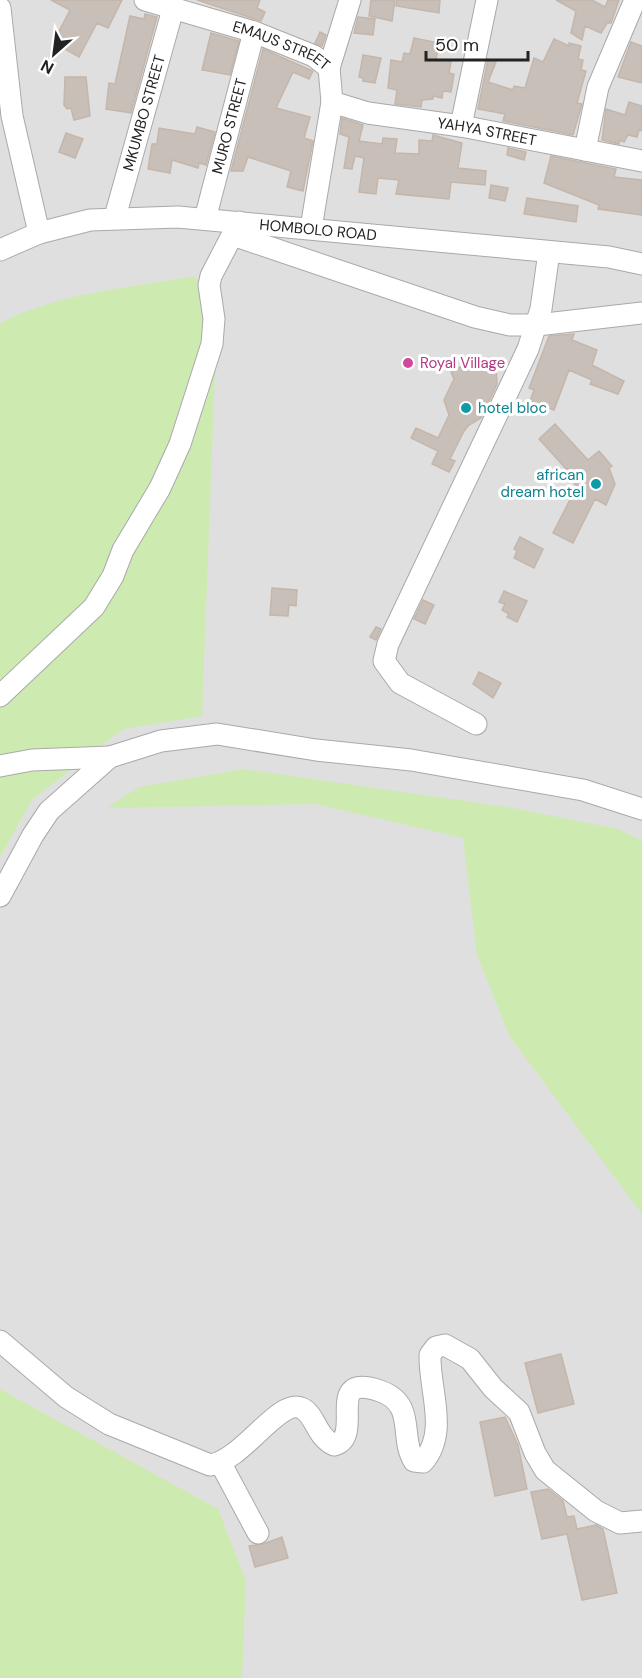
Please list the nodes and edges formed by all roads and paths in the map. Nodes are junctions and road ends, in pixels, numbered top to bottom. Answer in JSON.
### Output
{"nodes":[{"id":1,"x":145,"y":0,"type":"edge"},
{"id":2,"x":350,"y":0,"type":"edge"},
{"id":3,"x":487,"y":0,"type":"edge"},
{"id":4,"x":635,"y":0,"type":"edge"},
{"id":5,"x":0,"y":8,"type":"edge"},
{"id":6,"x":174,"y":9,"type":"junction"},
{"id":7,"x":254,"y":32,"type":"junction"},
{"id":8,"x":329,"y":68,"type":"junction"},
{"id":9,"x":332,"y":102,"type":"junction"},
{"id":10,"x":6,"y":115,"type":"edge"},
{"id":11,"x":461,"y":126,"type":"junction"},
{"id":12,"x":585,"y":150,"type":"junction"},
{"id":13,"x":642,"y":161,"type":"edge"},
{"id":14,"x":115,"y":217,"type":"junction"},
{"id":15,"x":205,"y":219,"type":"junction"},
{"id":16,"x":237,"y":228,"type":"junction"},
{"id":17,"x":311,"y":228,"type":"junction"},
{"id":18,"x":39,"y":233,"type":"junction"},
{"id":19,"x":0,"y":250,"type":"edge"},
{"id":20,"x":549,"y":252,"type":"junction"},
{"id":21,"x":642,"y":264,"type":"edge"},
{"id":22,"x":642,"y":313,"type":"edge"},
{"id":23,"x":537,"y":325,"type":"junction"},
{"id":24,"x":0,"y":696,"type":"edge"},
{"id":25,"x":476,"y":724,"type":"dead end"},
{"id":26,"x":110,"y":758,"type":"junction"},
{"id":27,"x":0,"y":766,"type":"edge"},
{"id":28,"x":642,"y":809,"type":"edge"},
{"id":29,"x":0,"y":896,"type":"edge"},
{"id":30,"x":0,"y":1341,"type":"edge"},
{"id":31,"x":221,"y":1464,"type":"junction"},
{"id":32,"x":642,"y":1521,"type":"edge"},
{"id":33,"x":258,"y":1533,"type":"dead end"}],
"edges":[{"from":1,"to":6,"type":"street","name":"EMAUS STREET"},
{"from":2,"to":8,"type":"street"},
{"from":3,"to":11,"type":"street"},
{"from":4,"to":12,"type":"street"},
{"from":5,"to":10,"type":"street"},
{"from":6,"to":7,"type":"street","name":"EMAUS STREET"},
{"from":6,"to":14,"type":"street","name":"MKUMBO STREET"},
{"from":7,"to":8,"type":"street","name":"EMAUS STREET"},
{"from":7,"to":15,"type":"street","name":"MURO STREET"},
{"from":8,"to":9,"type":"street","name":"EMAUS STREET"},
{"from":9,"to":11,"type":"street","name":"YAHYA STREET"},
{"from":9,"to":17,"type":"street","name":"EMAUS STREET"},
{"from":10,"to":18,"type":"street"},
{"from":11,"to":12,"type":"street","name":"YAHYA STREET"},
{"from":12,"to":13,"type":"street","name":"YAHYA STREET"},
{"from":14,"to":15,"type":"street","name":"HOMBOLO ROAD"},
{"from":14,"to":18,"type":"street","name":"HOMBOLO ROAD"},
{"from":15,"to":16,"type":"street","name":"HOMBOLO ROAD"},
{"from":16,"to":17,"type":"street","name":"HOMBOLO ROAD"},
{"from":16,"to":23,"type":"street"},
{"from":16,"to":24,"type":"street"},
{"from":17,"to":20,"type":"street","name":"HOMBOLO ROAD"},
{"from":18,"to":19,"type":"street","name":"HOMBOLO ROAD"},
{"from":20,"to":21,"type":"street","name":"HOMBOLO ROAD"},
{"from":20,"to":23,"type":"street"},
{"from":22,"to":23,"type":"street"},
{"from":23,"to":25,"type":"street"},
{"from":26,"to":27,"type":"street"},
{"from":26,"to":28,"type":"street"},
{"from":26,"to":29,"type":"street"},
{"from":30,"to":31,"type":"street"},
{"from":31,"to":32,"type":"street"},
{"from":31,"to":33,"type":"street"}]}
